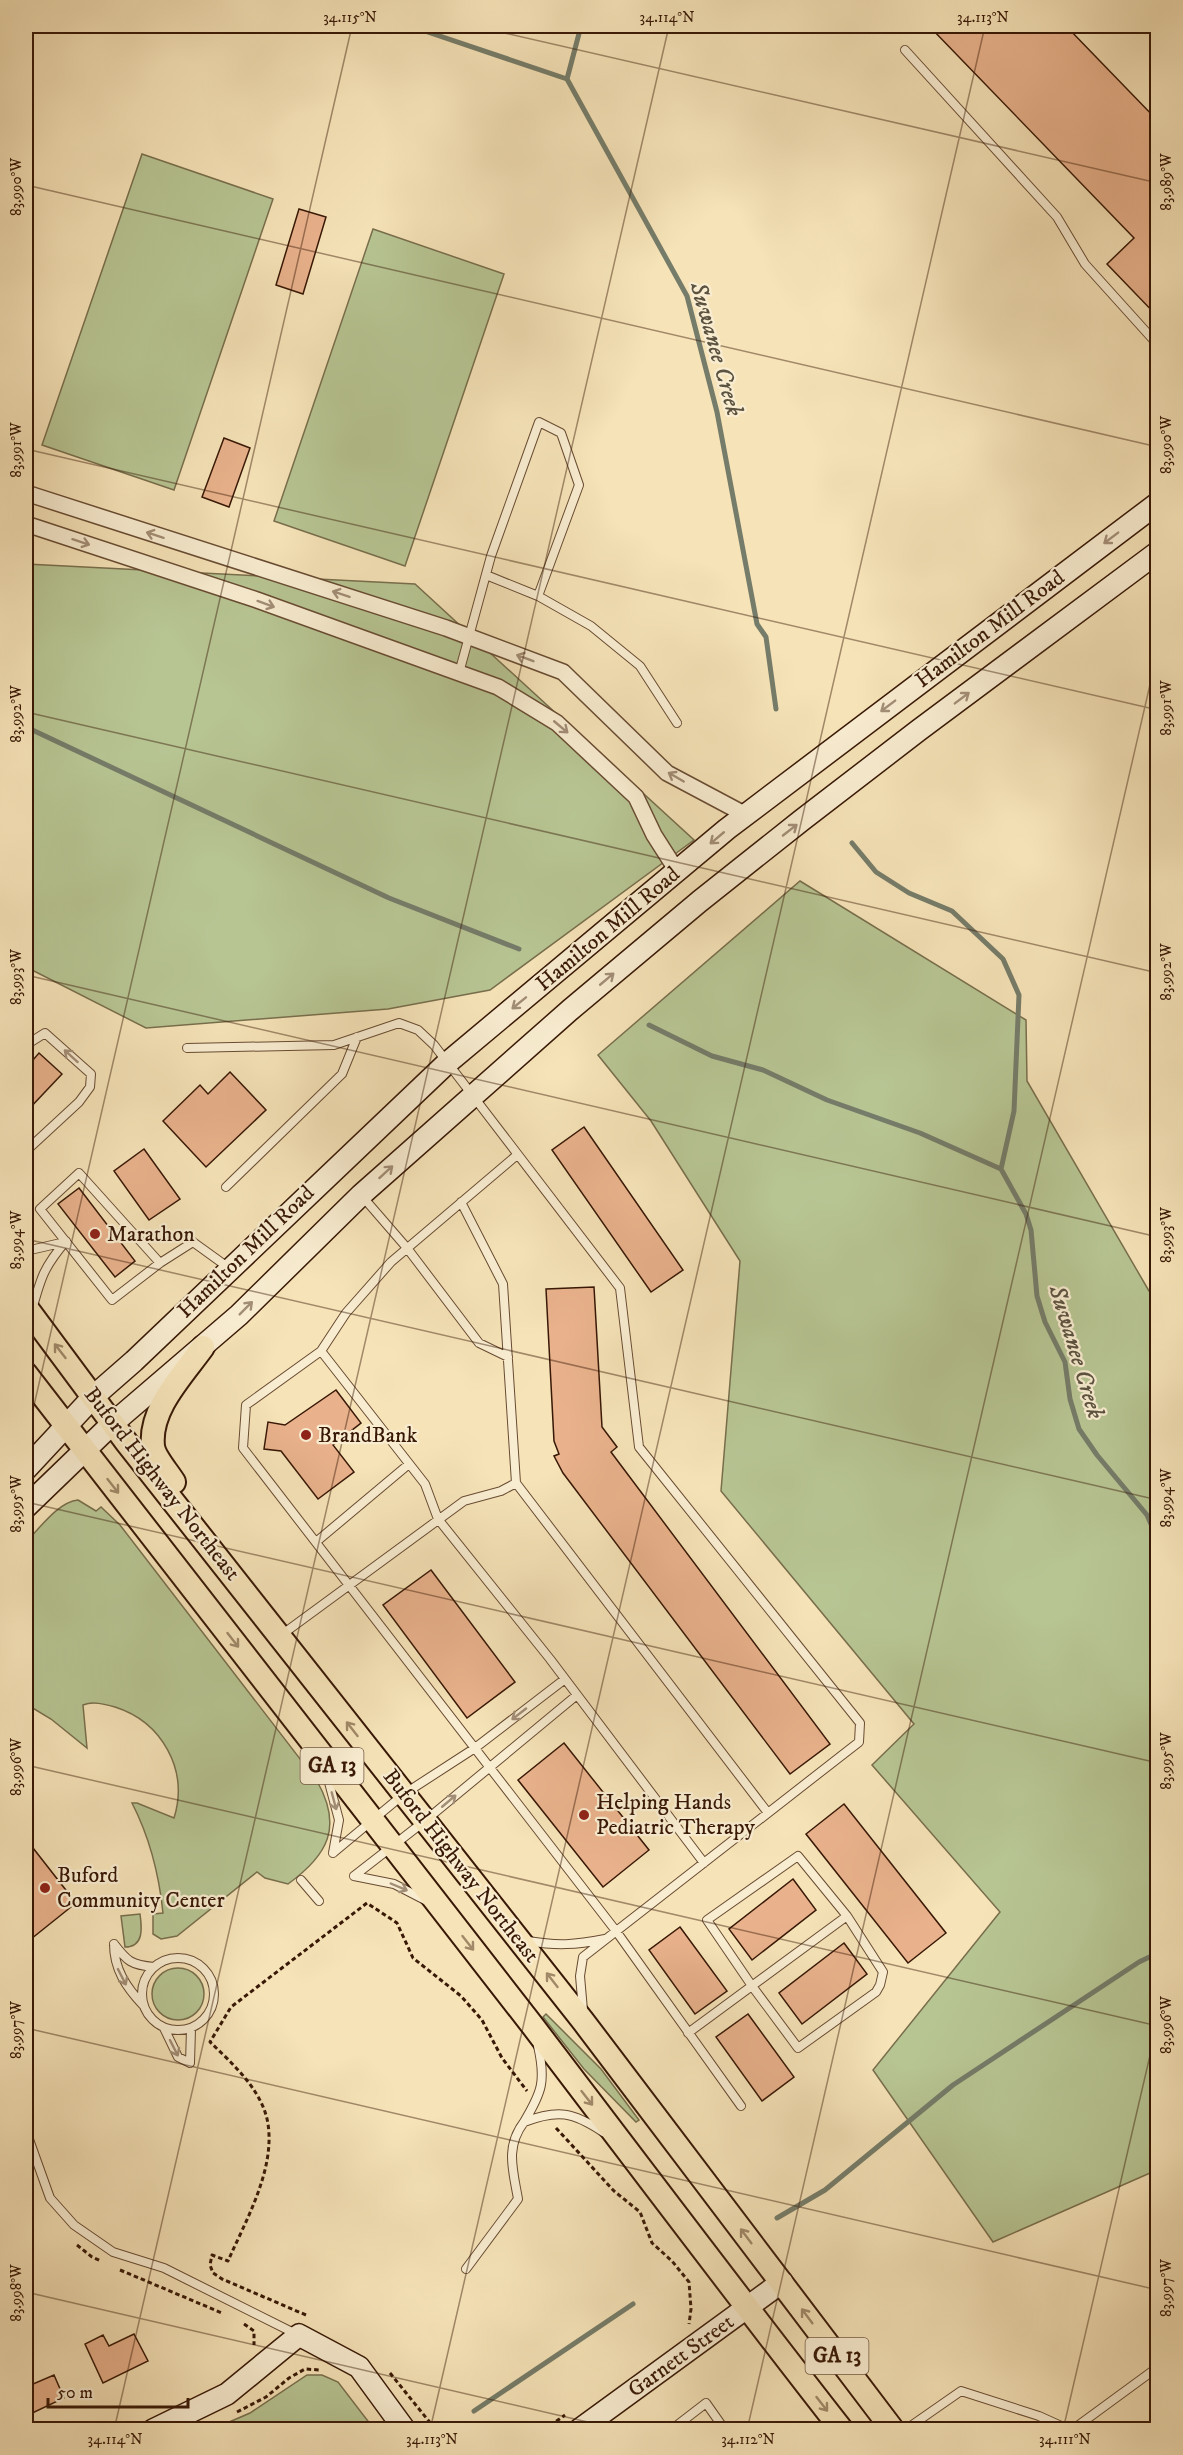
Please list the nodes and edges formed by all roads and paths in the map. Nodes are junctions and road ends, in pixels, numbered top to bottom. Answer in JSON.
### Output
{"nodes":[{"id":1,"x":905,"y":50,"type":"dead end"},
{"id":2,"x":1158,"y":345,"type":"edge"},
{"id":3,"x":26,"y":493,"type":"edge"},
{"id":4,"x":1158,"y":503,"type":"edge"},
{"id":5,"x":26,"y":524,"type":"edge"},
{"id":6,"x":1158,"y":552,"type":"edge"},
{"id":7,"x":486,"y":575,"type":"junction"},
{"id":8,"x":538,"y":596,"type":"junction"},
{"id":9,"x":468,"y":636,"type":"junction"},
{"id":10,"x":459,"y":673,"type":"junction"},
{"id":11,"x":677,"y":723,"type":"dead end"},
{"id":12,"x":746,"y":814,"type":"junction"},
{"id":13,"x":677,"y":871,"type":"junction"},
{"id":14,"x":357,"y":1037,"type":"junction"},
{"id":15,"x":26,"y":1045,"type":"edge"},
{"id":16,"x":187,"y":1048,"type":"dead end"},
{"id":17,"x":446,"y":1064,"type":"junction"},
{"id":18,"x":471,"y":1096,"type":"junction"},
{"id":19,"x":26,"y":1151,"type":"edge"},
{"id":20,"x":517,"y":1155,"type":"junction"},
{"id":21,"x":226,"y":1187,"type":"dead end"},
{"id":22,"x":360,"y":1195,"type":"junction"},
{"id":23,"x":461,"y":1202,"type":"junction"},
{"id":24,"x":66,"y":1241,"type":"junction"},
{"id":25,"x":408,"y":1248,"type":"junction"},
{"id":26,"x":26,"y":1251,"type":"edge"},
{"id":27,"x":160,"y":1263,"type":"junction"},
{"id":28,"x":229,"y":1268,"type":"junction"},
{"id":29,"x":28,"y":1310,"type":"edge"},
{"id":30,"x":203,"y":1347,"type":"junction"},
{"id":31,"x":321,"y":1351,"type":"junction"},
{"id":32,"x":507,"y":1357,"type":"junction"},
{"id":33,"x":26,"y":1374,"type":"edge"},
{"id":34,"x":94,"y":1396,"type":"junction"},
{"id":35,"x":112,"y":1424,"type":"junction"},
{"id":36,"x":66,"y":1426,"type":"junction"},
{"id":37,"x":85,"y":1450,"type":"junction"},
{"id":38,"x":409,"y":1464,"type":"junction"},
{"id":39,"x":26,"y":1469,"type":"edge"},
{"id":40,"x":516,"y":1483,"type":"junction"},
{"id":41,"x":26,"y":1507,"type":"edge"},
{"id":42,"x":438,"y":1519,"type":"junction"},
{"id":43,"x":316,"y":1542,"type":"junction"},
{"id":44,"x":208,"y":1544,"type":"junction"},
{"id":45,"x":349,"y":1586,"type":"junction"},
{"id":46,"x":279,"y":1636,"type":"junction"},
{"id":47,"x":565,"y":1678,"type":"junction"},
{"id":48,"x":577,"y":1695,"type":"junction"},
{"id":49,"x":475,"y":1748,"type":"junction"},
{"id":50,"x":320,"y":1750,"type":"junction"},
{"id":51,"x":489,"y":1767,"type":"junction"},
{"id":52,"x":404,"y":1794,"type":"junction"},
{"id":53,"x":768,"y":1813,"type":"junction"},
{"id":54,"x":373,"y":1820,"type":"junction"},
{"id":55,"x":426,"y":1820,"type":"junction"},
{"id":56,"x":393,"y":1845,"type":"junction"},
{"id":57,"x":704,"y":1863,"type":"junction"},
{"id":58,"x":302,"y":1880,"type":"dead end"},
{"id":59,"x":319,"y":1901,"type":"dead end"},
{"id":60,"x":441,"y":1907,"type":"junction"},
{"id":61,"x":848,"y":1916,"type":"junction"},
{"id":62,"x":616,"y":1932,"type":"junction"},
{"id":63,"x":520,"y":1939,"type":"junction"},
{"id":64,"x":606,"y":1939,"type":"junction"},
{"id":65,"x":154,"y":1967,"type":"junction"},
{"id":66,"x":752,"y":1986,"type":"junction"},
{"id":67,"x":143,"y":2005,"type":"junction"},
{"id":68,"x":583,"y":2021,"type":"junction"},
{"id":69,"x":164,"y":2028,"type":"junction"},
{"id":70,"x":191,"y":2029,"type":"junction"},
{"id":71,"x":535,"y":2029,"type":"junction"},
{"id":72,"x":688,"y":2033,"type":"junction"},
{"id":73,"x":532,"y":2097,"type":"dead end"},
{"id":74,"x":741,"y":2106,"type":"dead end"},
{"id":75,"x":524,"y":2122,"type":"junction"},
{"id":76,"x":556,"y":2128,"type":"dead end"},
{"id":77,"x":26,"y":2131,"type":"edge"},
{"id":78,"x":624,"y":2146,"type":"junction"},
{"id":79,"x":69,"y":2238,"type":"dead end"},
{"id":80,"x":103,"y":2262,"type":"dead end"},
{"id":81,"x":113,"y":2267,"type":"dead end"},
{"id":82,"x":466,"y":2269,"type":"dead end"},
{"id":83,"x":782,"y":2282,"type":"junction"},
{"id":84,"x":746,"y":2308,"type":"junction"},
{"id":85,"x":296,"y":2310,"type":"dead end"},
{"id":86,"x":231,"y":2318,"type":"dead end"},
{"id":87,"x":240,"y":2322,"type":"dead end"},
{"id":88,"x":684,"y":2328,"type":"dead end"},
{"id":89,"x":299,"y":2335,"type":"junction"},
{"id":90,"x":251,"y":2351,"type":"dead end"},
{"id":91,"x":1158,"y":2367,"type":"edge"},
{"id":92,"x":323,"y":2370,"type":"dead end"},
{"id":93,"x":572,"y":2409,"type":"dead end"},
{"id":94,"x":229,"y":2416,"type":"dead end"},
{"id":95,"x":580,"y":2429,"type":"edge"},
{"id":96,"x":841,"y":2429,"type":"edge"},
{"id":97,"x":153,"y":2430,"type":"edge"},
{"id":98,"x":405,"y":2430,"type":"edge"},
{"id":99,"x":544,"y":2430,"type":"edge"},
{"id":100,"x":671,"y":2430,"type":"edge"},
{"id":101,"x":725,"y":2430,"type":"edge"},
{"id":102,"x":893,"y":2430,"type":"edge"},
{"id":103,"x":905,"y":2430,"type":"edge"},
{"id":104,"x":1071,"y":2430,"type":"edge"}],
"edges":[{"from":1,"to":2,"type":"lane"},
{"from":9,"to":3,"type":"street","one_way":true},
{"from":4,"to":12,"type":"main road","name":"Hamilton Mill Road","one_way":true},
{"from":5,"to":10,"type":"street","one_way":true},
{"from":18,"to":6,"type":"main road","name":"Hamilton Mill Road","one_way":true},
{"from":7,"to":8,"type":"lane"},
{"from":7,"to":8,"type":"lane"},
{"from":7,"to":9,"type":"lane"},
{"from":8,"to":11,"type":"lane"},
{"from":9,"to":10,"type":"lane"},
{"from":12,"to":9,"type":"street","one_way":true},
{"from":10,"to":13,"type":"street","one_way":true},
{"from":12,"to":13,"type":"main road","name":"Hamilton Mill Road","one_way":true},
{"from":13,"to":17,"type":"main road","name":"Hamilton Mill Road","one_way":true},
{"from":14,"to":16,"type":"lane"},
{"from":14,"to":17,"type":"lane"},
{"from":14,"to":21,"type":"lane"},
{"from":19,"to":15,"type":"lane","one_way":true},
{"from":17,"to":18,"type":"lane"},
{"from":17,"to":28,"type":"main road","name":"Hamilton Mill Road"},
{"from":18,"to":20,"type":"lane"},
{"from":22,"to":18,"type":"main road","name":"Hamilton Mill Road","one_way":true},
{"from":20,"to":23,"type":"lane"},
{"from":20,"to":53,"type":"lane"},
{"from":22,"to":25,"type":"lane"},
{"from":30,"to":22,"type":"main road","name":"Hamilton Mill Road","one_way":true},
{"from":23,"to":25,"type":"lane"},
{"from":23,"to":32,"type":"lane"},
{"from":24,"to":26,"type":"lane"},
{"from":24,"to":27,"type":"lane"},
{"from":24,"to":27,"type":"lane"},
{"from":24,"to":29,"type":"lane"},
{"from":25,"to":31,"type":"lane"},
{"from":25,"to":32,"type":"lane"},
{"from":27,"to":28,"type":"lane"},
{"from":28,"to":34,"type":"main road","name":"Hamilton Mill Road"},
{"from":34,"to":29,"type":"main road","name":"Buford Highway Northeast","number":"GA 13","one_way":true},
{"from":30,"to":35,"type":"main road","name":"Hamilton Mill Road"},
{"from":30,"to":44,"type":"main road"},
{"from":31,"to":38,"type":"lane"},
{"from":31,"to":43,"type":"lane"},
{"from":32,"to":40,"type":"lane"},
{"from":33,"to":36,"type":"main road","name":"Buford Highway Northeast","number":"GA 13"},
{"from":34,"to":35,"type":"main road","name":"Buford Highway Northeast","number":"GA 13"},
{"from":34,"to":36,"type":"main road","name":"Hamilton Mill Road"},
{"from":35,"to":37,"type":"main road","name":"Hamilton Mill Road"},
{"from":35,"to":44,"type":"main road","name":"Buford Highway Northeast","number":"GA 13"},
{"from":36,"to":37,"type":"main road","name":"Buford Highway Northeast","number":"GA 13"},
{"from":36,"to":39,"type":"main road","name":"Hamilton Mill Road"},
{"from":37,"to":41,"type":"main road","name":"Hamilton Mill Road"},
{"from":37,"to":50,"type":"main road","name":"Buford Highway Northeast","number":"GA 13","one_way":true},
{"from":38,"to":42,"type":"lane"},
{"from":38,"to":43,"type":"lane"},
{"from":40,"to":42,"type":"lane"},
{"from":40,"to":53,"type":"lane"},
{"from":42,"to":45,"type":"lane"},
{"from":42,"to":47,"type":"lane"},
{"from":43,"to":45,"type":"lane"},
{"from":44,"to":46,"type":"main road","name":"Buford Highway Northeast","number":"GA 13"},
{"from":45,"to":46,"type":"lane"},
{"from":45,"to":49,"type":"lane"},
{"from":52,"to":46,"type":"main road","name":"Buford Highway Northeast","number":"GA 13","one_way":true},
{"from":47,"to":48,"type":"lane"},
{"from":47,"to":49,"type":"lane","one_way":true},
{"from":48,"to":51,"type":"lane"},
{"from":48,"to":57,"type":"lane"},
{"from":49,"to":51,"type":"lane"},
{"from":49,"to":52,"type":"lane"},
{"from":50,"to":54,"type":"main road","name":"Buford Highway Northeast","number":"GA 13"},
{"from":50,"to":54,"type":"lane","one_way":true},
{"from":55,"to":51,"type":"lane","one_way":true},
{"from":51,"to":62,"type":"lane"},
{"from":52,"to":54,"type":"lane"},
{"from":52,"to":55,"type":"main road","name":"Buford Highway Northeast","number":"GA 13"},
{"from":53,"to":57,"type":"lane"},
{"from":54,"to":56,"type":"main road","name":"Buford Highway Northeast","number":"GA 13"},
{"from":55,"to":56,"type":"lane"},
{"from":55,"to":63,"type":"main road","name":"Buford Highway Northeast","number":"GA 13"},
{"from":56,"to":60,"type":"main road","name":"Buford Highway Northeast","number":"GA 13"},
{"from":56,"to":60,"type":"lane","one_way":true},
{"from":57,"to":62,"type":"lane"},
{"from":58,"to":59,"type":"lane"},
{"from":60,"to":71,"type":"main road","name":"Buford Highway Northeast","number":"GA 13","one_way":true},
{"from":61,"to":66,"type":"lane"},
{"from":61,"to":66,"type":"lane"},
{"from":61,"to":66,"type":"lane"},
{"from":62,"to":64,"type":"lane"},
{"from":62,"to":72,"type":"lane"},
{"from":63,"to":64,"type":"lane"},
{"from":68,"to":63,"type":"main road","name":"Buford Highway Northeast","number":"GA 13","one_way":true},
{"from":64,"to":68,"type":"lane"},
{"from":65,"to":67,"type":"lane"},
{"from":65,"to":67,"type":"lane","one_way":true},
{"from":65,"to":70,"type":"lane"},
{"from":66,"to":72,"type":"lane"},
{"from":67,"to":69,"type":"lane"},
{"from":83,"to":68,"type":"main road","name":"Buford Highway Northeast","number":"GA 13","one_way":true},
{"from":69,"to":70,"type":"lane"},
{"from":69,"to":70,"type":"lane","one_way":true},
{"from":71,"to":75,"type":"lane"},
{"from":71,"to":78,"type":"main road","name":"Buford Highway Northeast","number":"GA 13","one_way":true},
{"from":72,"to":74,"type":"lane"},
{"from":73,"to":85,"type":"path"},
{"from":75,"to":78,"type":"lane"},
{"from":75,"to":82,"type":"lane"},
{"from":76,"to":88,"type":"path"},
{"from":77,"to":89,"type":"lane"},
{"from":78,"to":84,"type":"main road","name":"Buford Highway Northeast","number":"GA 13"},
{"from":79,"to":80,"type":"path"},
{"from":81,"to":86,"type":"path"},
{"from":83,"to":84,"type":"main road","name":"Garnett Street"},
{"from":102,"to":83,"type":"main road","name":"Buford Highway Northeast","number":"GA 13","one_way":true},
{"from":84,"to":95,"type":"main road","name":"Garnett Street"},
{"from":84,"to":96,"type":"main road","name":"Buford Highway Northeast","number":"GA 13","one_way":true},
{"from":87,"to":90,"type":"path"},
{"from":89,"to":97,"type":"main road"},
{"from":89,"to":98,"type":"main road"},
{"from":91,"to":104,"type":"lane"},
{"from":92,"to":94,"type":"path"},
{"from":93,"to":99,"type":"path"},
{"from":100,"to":101,"type":"lane"},
{"from":103,"to":104,"type":"lane"}]}
